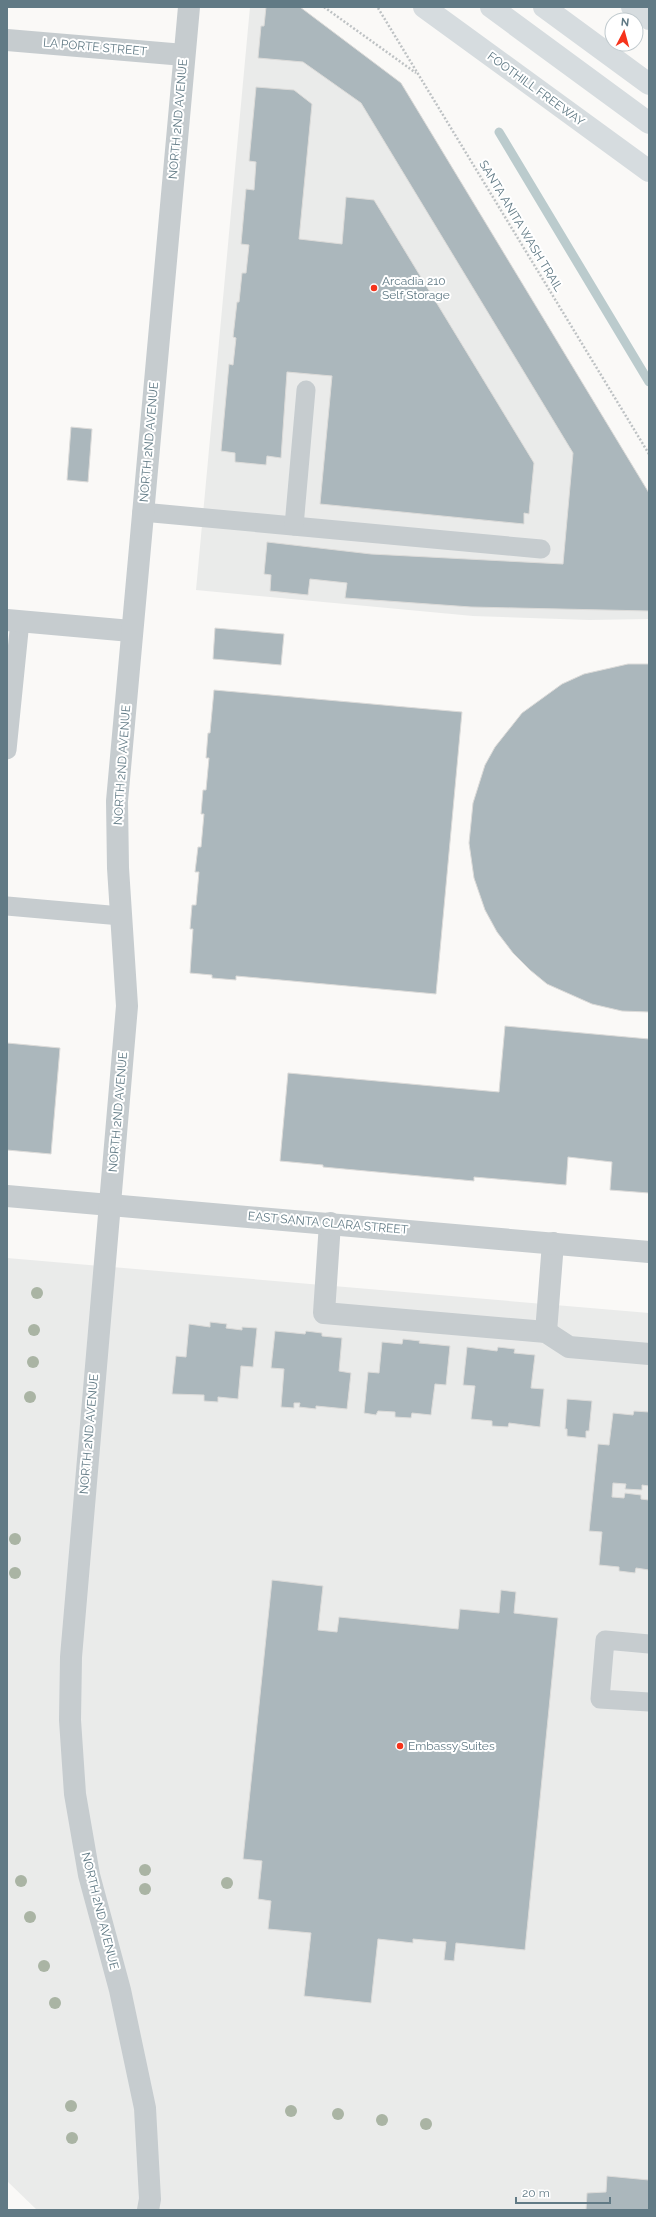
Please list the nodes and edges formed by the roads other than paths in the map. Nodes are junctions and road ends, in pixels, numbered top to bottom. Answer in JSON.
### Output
{"nodes":[{"id":1,"x":189,"y":7,"type":"edge"},
{"id":2,"x":424,"y":7,"type":"edge"},
{"id":3,"x":491,"y":7,"type":"edge"},
{"id":4,"x":544,"y":7,"type":"edge"},
{"id":5,"x":632,"y":7,"type":"edge"},
{"id":6,"x":649,"y":19,"type":"edge"},
{"id":7,"x":7,"y":40,"type":"edge"},
{"id":8,"x":184,"y":55,"type":"junction"},
{"id":9,"x":649,"y":84,"type":"edge"},
{"id":10,"x":649,"y":123,"type":"edge"},
{"id":11,"x":649,"y":171,"type":"edge"},
{"id":12,"x":306,"y":390,"type":"dead end"},
{"id":13,"x":142,"y":512,"type":"junction"},
{"id":14,"x":294,"y":526,"type":"junction"},
{"id":15,"x":541,"y":549,"type":"dead end"},
{"id":16,"x":13,"y":620,"type":"edge"},
{"id":17,"x":131,"y":631,"type":"junction"},
{"id":18,"x":7,"y":750,"type":"edge"},
{"id":19,"x":7,"y":906,"type":"edge"},
{"id":20,"x":121,"y":916,"type":"junction"},
{"id":21,"x":7,"y":1196,"type":"edge"},
{"id":22,"x":110,"y":1204,"type":"junction"},
{"id":23,"x":330,"y":1224,"type":"junction"},
{"id":24,"x":553,"y":1243,"type":"junction"},
{"id":25,"x":649,"y":1252,"type":"edge"},
{"id":26,"x":546,"y":1332,"type":"junction"},
{"id":27,"x":649,"y":1354,"type":"edge"},
{"id":28,"x":649,"y":1644,"type":"edge"},
{"id":29,"x":649,"y":1702,"type":"edge"},
{"id":30,"x":148,"y":2210,"type":"edge"}],
"edges":[{"from":1,"to":8,"type":"street","name":"NORTH 2ND AVENUE"},
{"from":2,"to":11,"type":"highway","name":"FOOTHILL FREEWAY"},
{"from":3,"to":10,"type":"highway"},
{"from":4,"to":9,"type":"highway"},
{"from":5,"to":6,"type":"highway"},
{"from":7,"to":8,"type":"street","name":"LA PORTE STREET"},
{"from":8,"to":13,"type":"street","name":"NORTH 2ND AVENUE"},
{"from":12,"to":14,"type":"lane"},
{"from":13,"to":14,"type":"lane"},
{"from":13,"to":17,"type":"street","name":"NORTH 2ND AVENUE"},
{"from":14,"to":15,"type":"lane"},
{"from":16,"to":17,"type":"street"},
{"from":16,"to":18,"type":"lane"},
{"from":17,"to":20,"type":"street","name":"NORTH 2ND AVENUE"},
{"from":19,"to":20,"type":"lane"},
{"from":20,"to":22,"type":"street","name":"NORTH 2ND AVENUE"},
{"from":21,"to":22,"type":"street","name":"EAST SANTA CLARA STREET"},
{"from":22,"to":23,"type":"street","name":"EAST SANTA CLARA STREET"},
{"from":22,"to":30,"type":"street","name":"NORTH 2ND AVENUE"},
{"from":23,"to":24,"type":"street","name":"EAST SANTA CLARA STREET"},
{"from":23,"to":26,"type":"street"},
{"from":24,"to":25,"type":"street","name":"EAST SANTA CLARA STREET"},
{"from":24,"to":26,"type":"street"},
{"from":26,"to":27,"type":"street"},
{"from":28,"to":29,"type":"lane"}]}
